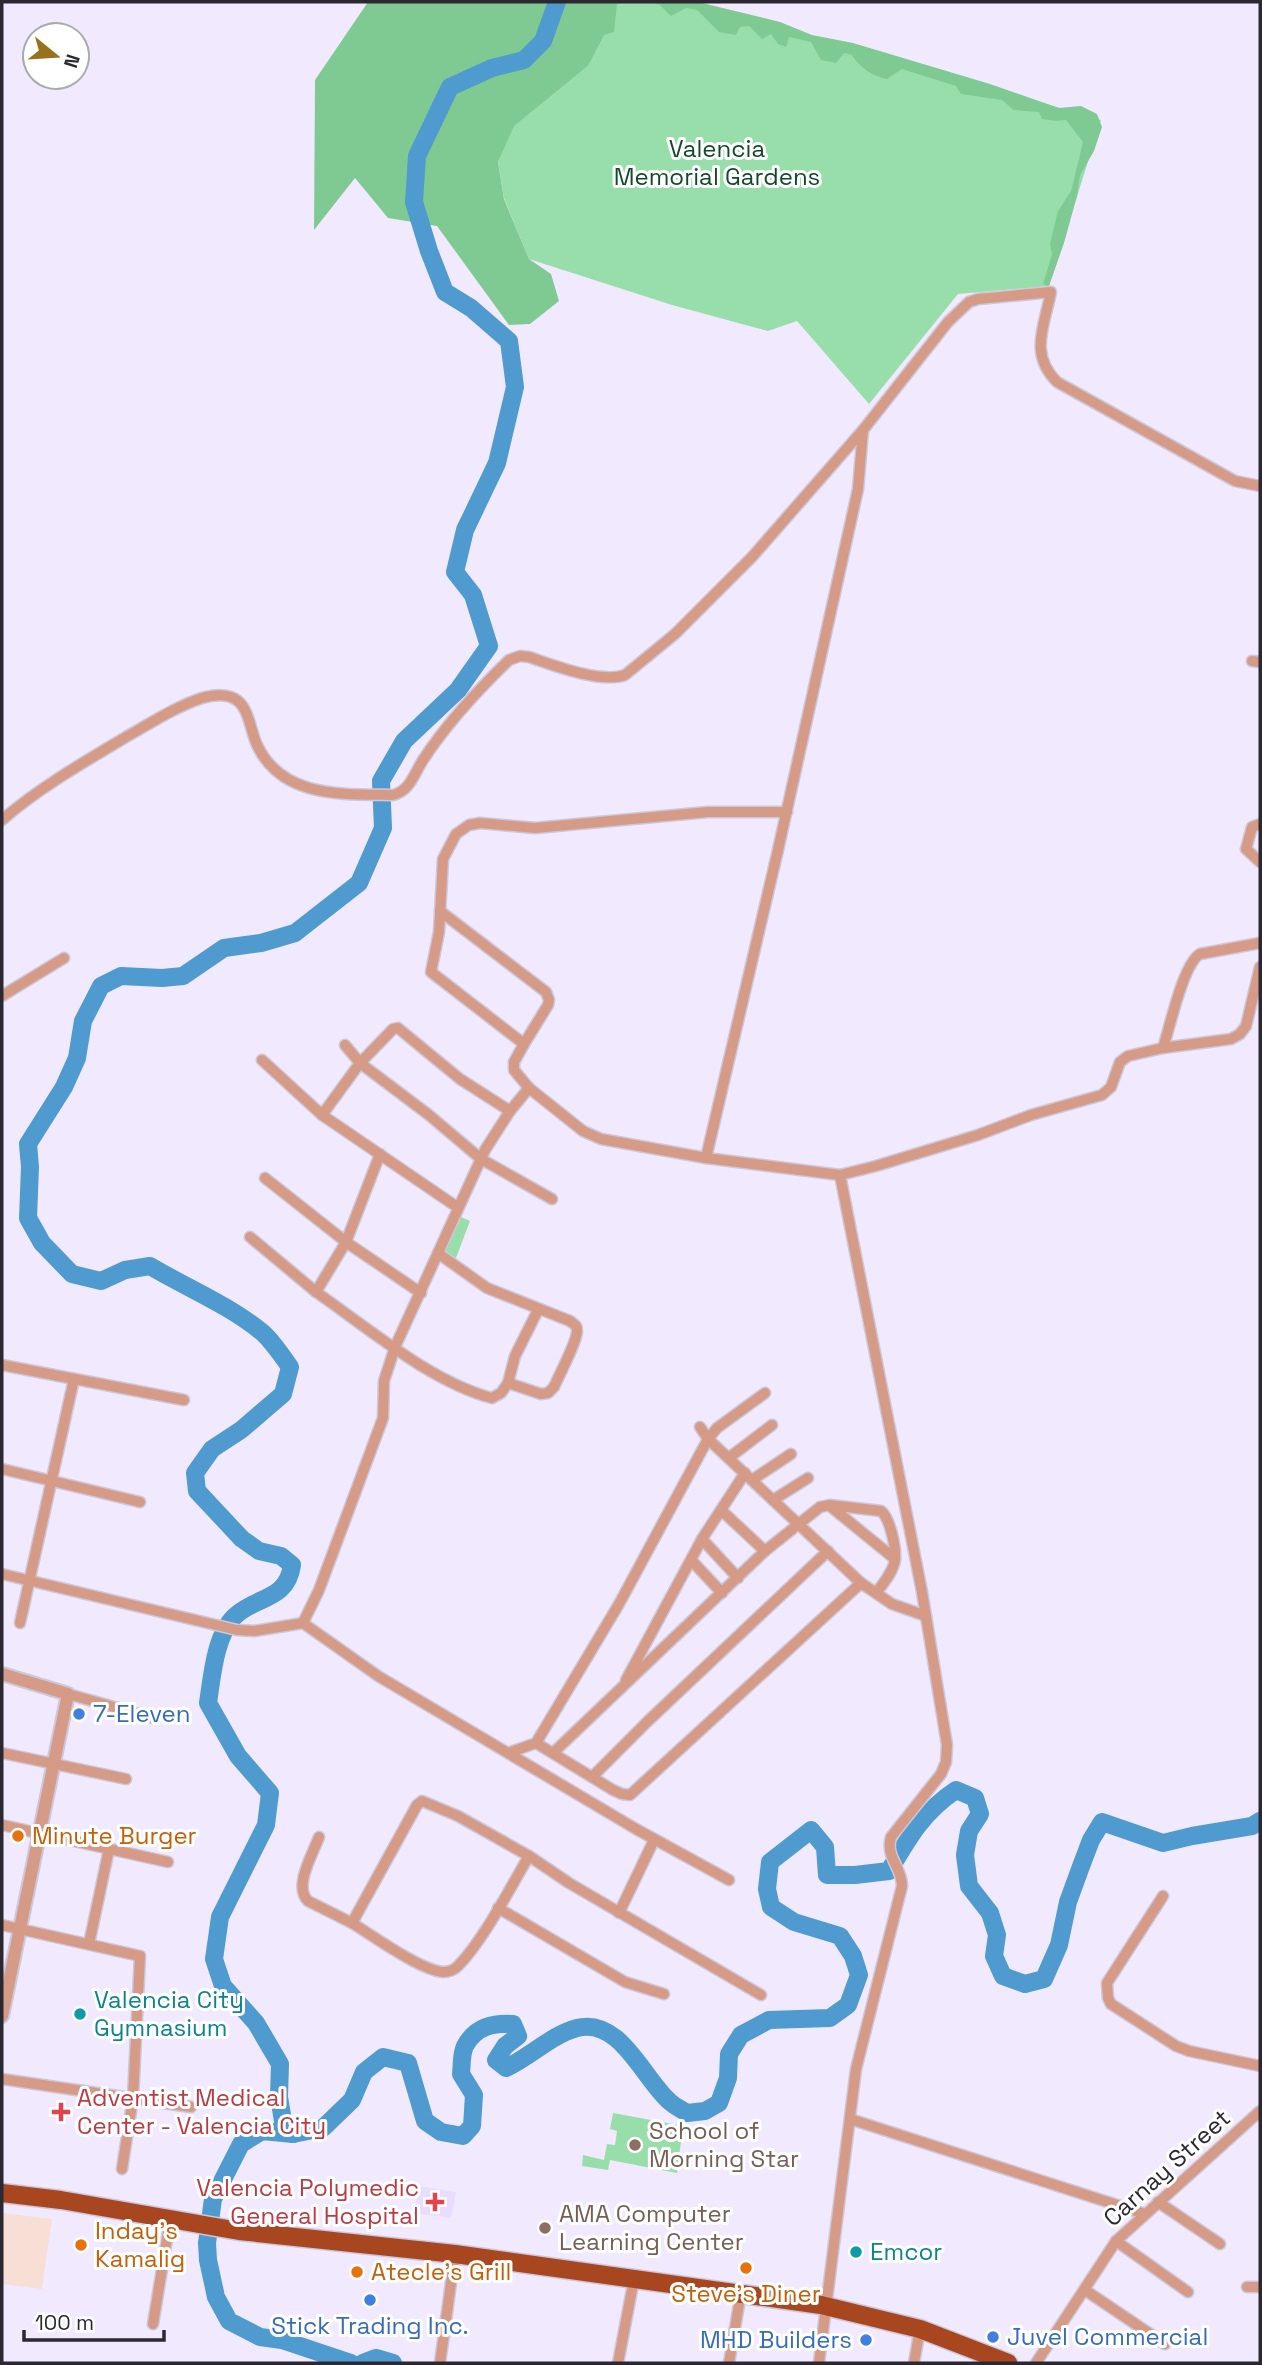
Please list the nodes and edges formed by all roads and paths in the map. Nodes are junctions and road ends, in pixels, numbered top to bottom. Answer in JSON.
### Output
{"nodes":[{"id":1,"x":863,"y":430,"type":"junction"},
{"id":2,"x":1260,"y":486,"type":"edge"},
{"id":3,"x":787,"y":812,"type":"junction"},
{"id":4,"x":2,"y":820,"type":"edge"},
{"id":5,"x":1260,"y":824,"type":"edge"},
{"id":6,"x":1260,"y":862,"type":"edge"},
{"id":7,"x":440,"y":911,"type":"junction"},
{"id":8,"x":1260,"y":943,"type":"edge"},
{"id":9,"x":64,"y":958,"type":"dead end"},
{"id":10,"x":1259,"y":973,"type":"edge"},
{"id":11,"x":2,"y":996,"type":"edge"},
{"id":12,"x":524,"y":1044,"type":"junction"},
{"id":13,"x":345,"y":1045,"type":"dead end"},
{"id":14,"x":1163,"y":1048,"type":"junction"},
{"id":15,"x":262,"y":1060,"type":"dead end"},
{"id":16,"x":360,"y":1063,"type":"junction"},
{"id":17,"x":529,"y":1088,"type":"junction"},
{"id":18,"x":510,"y":1111,"type":"junction"},
{"id":19,"x":322,"y":1115,"type":"junction"},
{"id":20,"x":380,"y":1154,"type":"junction"},
{"id":21,"x":706,"y":1158,"type":"junction"},
{"id":22,"x":481,"y":1159,"type":"junction"},
{"id":23,"x":841,"y":1175,"type":"junction"},
{"id":24,"x":265,"y":1178,"type":"dead end"},
{"id":25,"x":552,"y":1199,"type":"dead end"},
{"id":26,"x":457,"y":1207,"type":"junction"},
{"id":27,"x":250,"y":1237,"type":"dead end"},
{"id":28,"x":346,"y":1242,"type":"junction"},
{"id":29,"x":439,"y":1254,"type":"junction"},
{"id":30,"x":316,"y":1292,"type":"junction"},
{"id":31,"x":421,"y":1293,"type":"junction"},
{"id":32,"x":538,"y":1310,"type":"junction"},
{"id":33,"x":395,"y":1347,"type":"junction"},
{"id":34,"x":2,"y":1365,"type":"edge"},
{"id":35,"x":74,"y":1379,"type":"junction"},
{"id":36,"x":508,"y":1383,"type":"junction"},
{"id":37,"x":765,"y":1393,"type":"dead end"},
{"id":38,"x":184,"y":1400,"type":"dead end"},
{"id":39,"x":772,"y":1425,"type":"dead end"},
{"id":40,"x":700,"y":1427,"type":"dead end"},
{"id":41,"x":708,"y":1439,"type":"junction"},
{"id":42,"x":791,"y":1454,"type":"dead end"},
{"id":43,"x":730,"y":1457,"type":"junction"},
{"id":44,"x":2,"y":1469,"type":"edge"},
{"id":45,"x":749,"y":1476,"type":"junction"},
{"id":46,"x":808,"y":1478,"type":"dead end"},
{"id":47,"x":53,"y":1480,"type":"junction"},
{"id":48,"x":773,"y":1500,"type":"junction"},
{"id":49,"x":140,"y":1502,"type":"dead end"},
{"id":50,"x":830,"y":1505,"type":"junction"},
{"id":51,"x":721,"y":1510,"type":"junction"},
{"id":52,"x":799,"y":1523,"type":"junction"},
{"id":53,"x":702,"y":1539,"type":"junction"},
{"id":54,"x":765,"y":1551,"type":"junction"},
{"id":55,"x":828,"y":1551,"type":"junction"},
{"id":56,"x":895,"y":1559,"type":"junction"},
{"id":57,"x":692,"y":1561,"type":"junction"},
{"id":58,"x":2,"y":1574,"type":"edge"},
{"id":59,"x":738,"y":1578,"type":"junction"},
{"id":60,"x":31,"y":1582,"type":"junction"},
{"id":61,"x":861,"y":1583,"type":"junction"},
{"id":62,"x":722,"y":1593,"type":"junction"},
{"id":63,"x":876,"y":1593,"type":"junction"},
{"id":64,"x":926,"y":1616,"type":"junction"},
{"id":65,"x":20,"y":1623,"type":"dead end"},
{"id":66,"x":303,"y":1623,"type":"junction"},
{"id":67,"x":2,"y":1674,"type":"edge"},
{"id":68,"x":620,"y":1690,"type":"junction"},
{"id":69,"x":68,"y":1694,"type":"junction"},
{"id":70,"x":153,"y":1718,"type":"dead end"},
{"id":71,"x":536,"y":1743,"type":"junction"},
{"id":72,"x":554,"y":1752,"type":"junction"},
{"id":73,"x":2,"y":1753,"type":"edge"},
{"id":74,"x":508,"y":1753,"type":"junction"},
{"id":75,"x":54,"y":1764,"type":"junction"},
{"id":76,"x":592,"y":1777,"type":"junction"},
{"id":77,"x":126,"y":1779,"type":"dead end"},
{"id":78,"x":2,"y":1825,"type":"edge"},
{"id":79,"x":41,"y":1834,"type":"junction"},
{"id":80,"x":319,"y":1836,"type":"dead end"},
{"id":81,"x":654,"y":1840,"type":"junction"},
{"id":82,"x":109,"y":1849,"type":"junction"},
{"id":83,"x":529,"y":1856,"type":"junction"},
{"id":84,"x":168,"y":1862,"type":"dead end"},
{"id":85,"x":729,"y":1880,"type":"dead end"},
{"id":86,"x":1163,"y":1896,"type":"dead end"},
{"id":87,"x":498,"y":1908,"type":"junction"},
{"id":88,"x":619,"y":1913,"type":"junction"},
{"id":89,"x":352,"y":1923,"type":"junction"},
{"id":90,"x":2,"y":1925,"type":"edge"},
{"id":91,"x":21,"y":1929,"type":"junction"},
{"id":92,"x":89,"y":1944,"type":"junction"},
{"id":93,"x":664,"y":1994,"type":"dead end"},
{"id":94,"x":761,"y":1995,"type":"dead end"},
{"id":95,"x":2,"y":2016,"type":"edge"},
{"id":96,"x":1260,"y":2066,"type":"edge"},
{"id":97,"x":2,"y":2079,"type":"edge"},
{"id":98,"x":132,"y":2098,"type":"junction"},
{"id":99,"x":191,"y":2107,"type":"dead end"},
{"id":100,"x":1260,"y":2111,"type":"edge"},
{"id":101,"x":850,"y":2119,"type":"junction"},
{"id":102,"x":122,"y":2168,"type":"dead end"},
{"id":103,"x":2,"y":2193,"type":"edge"},
{"id":104,"x":1158,"y":2202,"type":"junction"},
{"id":105,"x":1145,"y":2214,"type":"junction"},
{"id":106,"x":170,"y":2220,"type":"junction"},
{"id":107,"x":1116,"y":2241,"type":"junction"},
{"id":108,"x":1220,"y":2244,"type":"dead end"},
{"id":109,"x":455,"y":2254,"type":"junction"},
{"id":110,"x":634,"y":2279,"type":"junction"},
{"id":111,"x":1247,"y":2287,"type":"dead end"},
{"id":112,"x":1260,"y":2287,"type":"edge"},
{"id":113,"x":1085,"y":2290,"type":"junction"},
{"id":114,"x":1188,"y":2292,"type":"dead end"},
{"id":115,"x":740,"y":2293,"type":"junction"},
{"id":116,"x":825,"y":2306,"type":"junction"},
{"id":117,"x":153,"y":2324,"type":"dead end"},
{"id":118,"x":920,"y":2329,"type":"junction"},
{"id":119,"x":1165,"y":2344,"type":"dead end"},
{"id":120,"x":440,"y":2363,"type":"edge"},
{"id":121,"x":618,"y":2363,"type":"edge"},
{"id":122,"x":729,"y":2363,"type":"edge"},
{"id":123,"x":819,"y":2363,"type":"edge"},
{"id":124,"x":914,"y":2363,"type":"edge"},
{"id":125,"x":1008,"y":2363,"type":"edge"},
{"id":126,"x":1036,"y":2363,"type":"edge"}],
"edges":[{"from":1,"to":2,"type":"street"},
{"from":1,"to":3,"type":"street"},
{"from":1,"to":4,"type":"street"},
{"from":3,"to":7,"type":"street"},
{"from":3,"to":21,"type":"street"},
{"from":5,"to":6,"type":"street"},
{"from":7,"to":12,"type":"street"},
{"from":7,"to":12,"type":"street"},
{"from":8,"to":14,"type":"street"},
{"from":9,"to":11,"type":"street"},
{"from":10,"to":14,"type":"street"},
{"from":12,"to":17,"type":"street"},
{"from":13,"to":16,"type":"street"},
{"from":14,"to":23,"type":"street"},
{"from":15,"to":19,"type":"street"},
{"from":16,"to":18,"type":"street"},
{"from":16,"to":19,"type":"street"},
{"from":16,"to":22,"type":"street"},
{"from":17,"to":18,"type":"street"},
{"from":17,"to":21,"type":"street"},
{"from":18,"to":22,"type":"street"},
{"from":19,"to":20,"type":"street"},
{"from":20,"to":26,"type":"street"},
{"from":20,"to":28,"type":"street"},
{"from":21,"to":23,"type":"street"},
{"from":22,"to":25,"type":"street"},
{"from":22,"to":26,"type":"street"},
{"from":23,"to":64,"type":"street"},
{"from":24,"to":28,"type":"street"},
{"from":26,"to":29,"type":"street"},
{"from":27,"to":30,"type":"street"},
{"from":28,"to":30,"type":"street"},
{"from":28,"to":31,"type":"street"},
{"from":29,"to":31,"type":"street"},
{"from":29,"to":32,"type":"street"},
{"from":30,"to":33,"type":"street"},
{"from":31,"to":33,"type":"street"},
{"from":32,"to":36,"type":"street"},
{"from":32,"to":36,"type":"street"},
{"from":33,"to":36,"type":"street"},
{"from":33,"to":66,"type":"street"},
{"from":34,"to":35,"type":"street"},
{"from":35,"to":38,"type":"street"},
{"from":35,"to":47,"type":"street"},
{"from":37,"to":41,"type":"street"},
{"from":39,"to":43,"type":"street"},
{"from":40,"to":41,"type":"street"},
{"from":41,"to":43,"type":"street"},
{"from":41,"to":71,"type":"street"},
{"from":42,"to":45,"type":"street"},
{"from":43,"to":45,"type":"street"},
{"from":44,"to":47,"type":"street"},
{"from":45,"to":48,"type":"street"},
{"from":45,"to":51,"type":"street"},
{"from":46,"to":48,"type":"street"},
{"from":47,"to":49,"type":"street"},
{"from":47,"to":60,"type":"street"},
{"from":48,"to":52,"type":"street"},
{"from":50,"to":52,"type":"street"},
{"from":50,"to":56,"type":"street"},
{"from":50,"to":56,"type":"street"},
{"from":51,"to":53,"type":"street"},
{"from":51,"to":54,"type":"street"},
{"from":52,"to":54,"type":"street"},
{"from":52,"to":55,"type":"street"},
{"from":53,"to":57,"type":"street"},
{"from":53,"to":59,"type":"street"},
{"from":54,"to":59,"type":"street"},
{"from":55,"to":61,"type":"street"},
{"from":55,"to":76,"type":"street"},
{"from":56,"to":63,"type":"street"},
{"from":57,"to":62,"type":"street"},
{"from":57,"to":68,"type":"street"},
{"from":58,"to":60,"type":"street"},
{"from":59,"to":62,"type":"street"},
{"from":60,"to":65,"type":"street"},
{"from":60,"to":66,"type":"street"},
{"from":61,"to":63,"type":"street"},
{"from":61,"to":76,"type":"street"},
{"from":62,"to":68,"type":"street"},
{"from":63,"to":64,"type":"street"},
{"from":64,"to":101,"type":"street"},
{"from":66,"to":74,"type":"street"},
{"from":67,"to":69,"type":"street"},
{"from":68,"to":72,"type":"street"},
{"from":69,"to":70,"type":"street"},
{"from":69,"to":75,"type":"street"},
{"from":71,"to":72,"type":"street"},
{"from":71,"to":74,"type":"street"},
{"from":72,"to":76,"type":"street"},
{"from":73,"to":75,"type":"street"},
{"from":74,"to":81,"type":"street"},
{"from":75,"to":77,"type":"street"},
{"from":75,"to":79,"type":"street"},
{"from":78,"to":79,"type":"street"},
{"from":79,"to":82,"type":"street"},
{"from":79,"to":91,"type":"street"},
{"from":80,"to":89,"type":"street"},
{"from":81,"to":85,"type":"street"},
{"from":81,"to":88,"type":"street"},
{"from":82,"to":84,"type":"street"},
{"from":82,"to":92,"type":"street"},
{"from":83,"to":87,"type":"street"},
{"from":83,"to":88,"type":"street"},
{"from":83,"to":89,"type":"street"},
{"from":86,"to":96,"type":"street"},
{"from":87,"to":89,"type":"street"},
{"from":87,"to":93,"type":"street"},
{"from":88,"to":94,"type":"street"},
{"from":90,"to":91,"type":"street"},
{"from":91,"to":92,"type":"street"},
{"from":91,"to":95,"type":"street"},
{"from":92,"to":98,"type":"street"},
{"from":97,"to":98,"type":"street"},
{"from":98,"to":99,"type":"street"},
{"from":98,"to":102,"type":"street"},
{"from":100,"to":104,"type":"street","name":"Carnay Street"},
{"from":101,"to":105,"type":"street"},
{"from":101,"to":116,"type":"street"},
{"from":103,"to":106,"type":"highway"},
{"from":104,"to":105,"type":"street","name":"Carnay Street"},
{"from":104,"to":108,"type":"street"},
{"from":105,"to":107,"type":"street","name":"Carnay Street"},
{"from":106,"to":109,"type":"highway"},
{"from":106,"to":117,"type":"street"},
{"from":107,"to":113,"type":"street","name":"Carnay Street"},
{"from":107,"to":114,"type":"street"},
{"from":109,"to":110,"type":"highway"},
{"from":109,"to":120,"type":"street"},
{"from":110,"to":115,"type":"highway"},
{"from":110,"to":121,"type":"street"},
{"from":111,"to":112,"type":"street"},
{"from":113,"to":119,"type":"street"},
{"from":113,"to":126,"type":"street","name":"Carnay Street"},
{"from":115,"to":116,"type":"highway"},
{"from":115,"to":122,"type":"street"},
{"from":116,"to":118,"type":"highway"},
{"from":116,"to":123,"type":"street"},
{"from":118,"to":124,"type":"street"},
{"from":118,"to":125,"type":"highway"}]}
